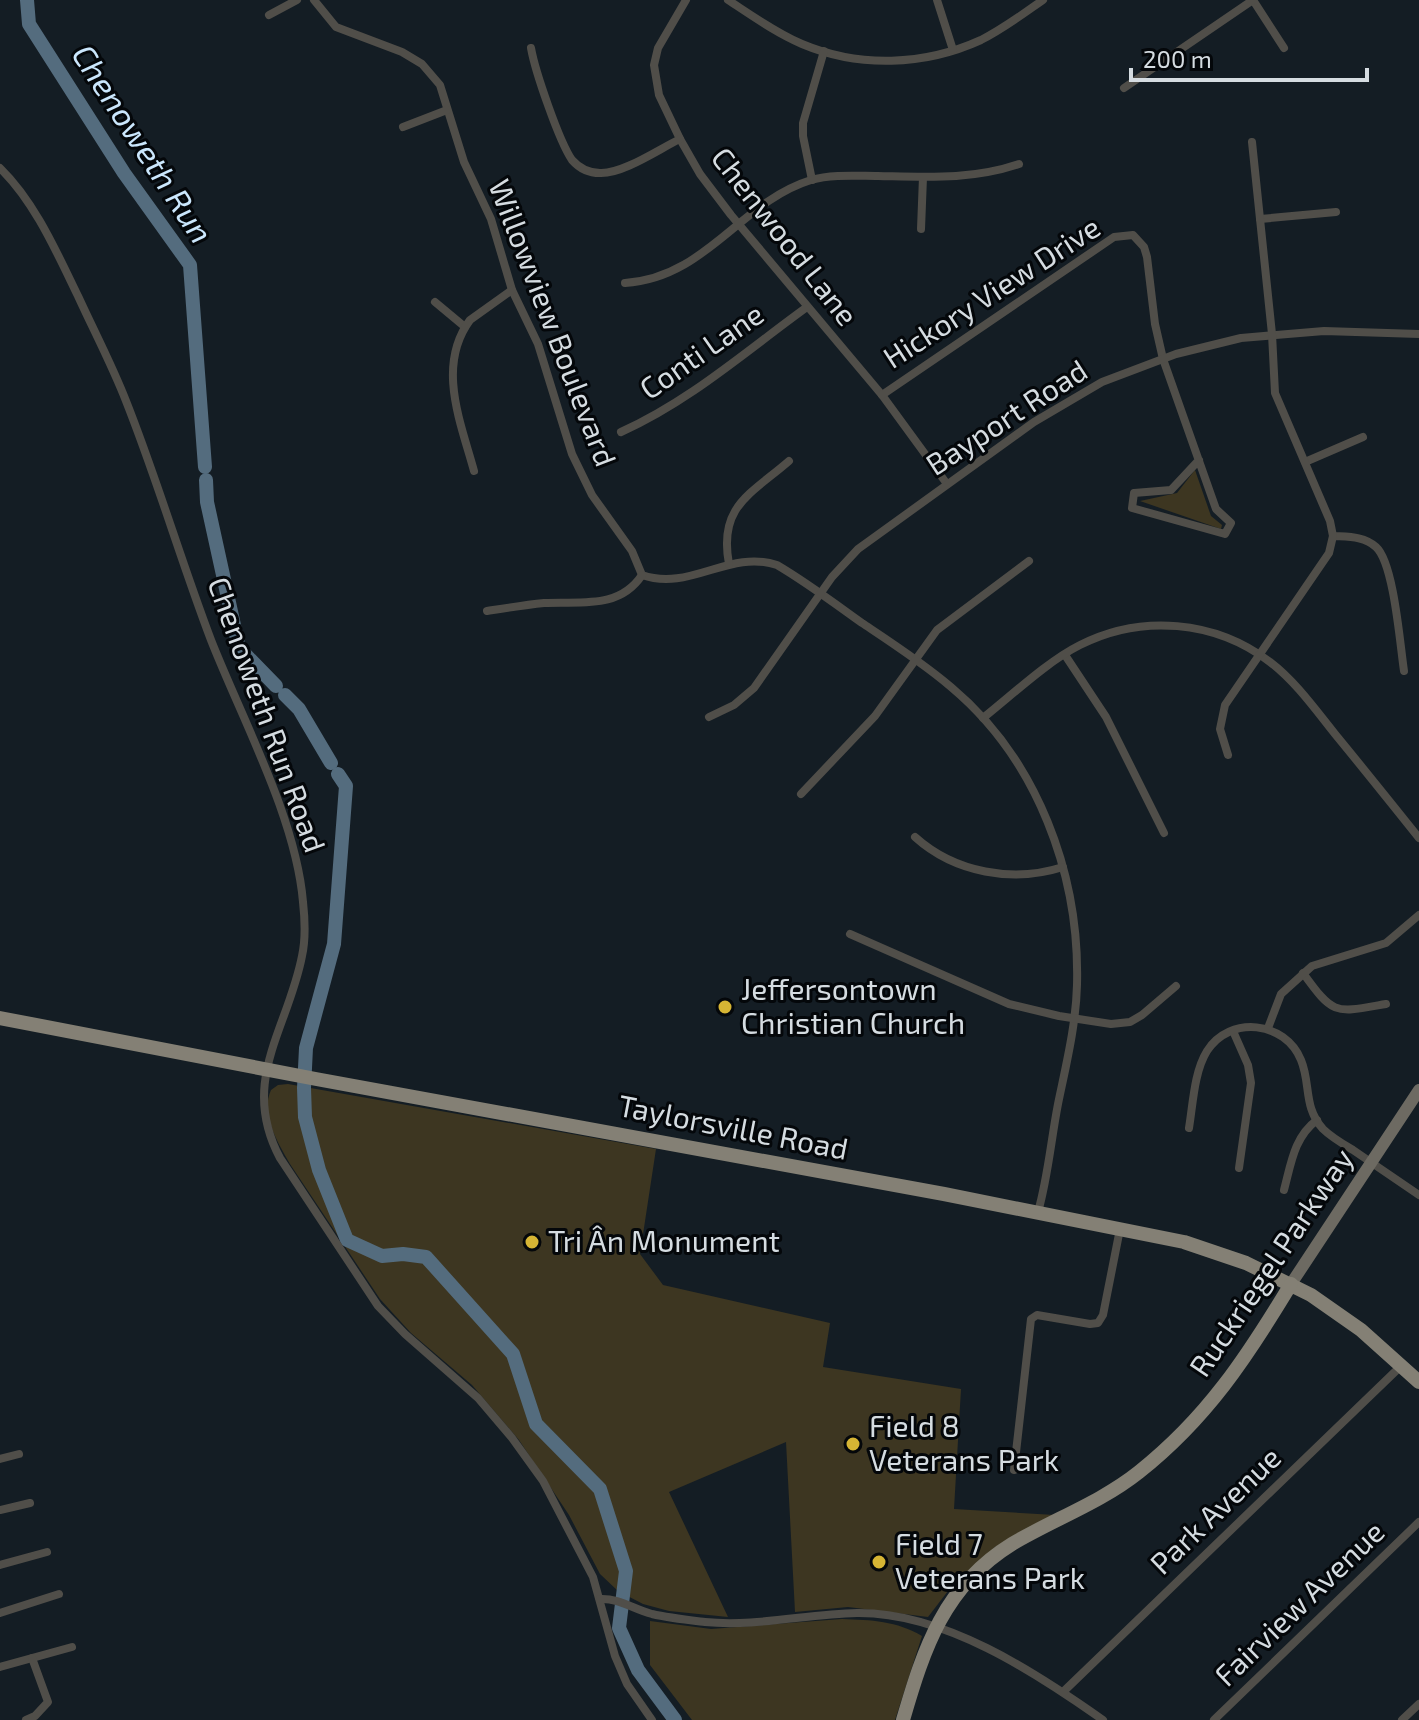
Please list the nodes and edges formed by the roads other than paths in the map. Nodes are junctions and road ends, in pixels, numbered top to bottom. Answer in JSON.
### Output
{"nodes":[{"id":1,"x":297,"y":0,"type":"edge"},
{"id":2,"x":314,"y":0,"type":"edge"},
{"id":3,"x":686,"y":0,"type":"edge"},
{"id":4,"x":728,"y":0,"type":"edge"},
{"id":5,"x":937,"y":0,"type":"edge"},
{"id":6,"x":1043,"y":0,"type":"edge"},
{"id":7,"x":1253,"y":0,"type":"edge"},
{"id":8,"x":269,"y":15,"type":"dead end"},
{"id":9,"x":531,"y":48,"type":"dead end"},
{"id":10,"x":1284,"y":48,"type":"dead end"},
{"id":11,"x":953,"y":50,"type":"junction"},
{"id":12,"x":824,"y":51,"type":"junction"},
{"id":13,"x":1124,"y":88,"type":"dead end"},
{"id":14,"x":447,"y":110,"type":"junction"},
{"id":15,"x":403,"y":127,"type":"dead end"},
{"id":16,"x":680,"y":139,"type":"junction"},
{"id":17,"x":1252,"y":142,"type":"dead end"},
{"id":18,"x":1019,"y":164,"type":"dead end"},
{"id":19,"x":0,"y":168,"type":"edge"},
{"id":20,"x":923,"y":177,"type":"junction"},
{"id":21,"x":812,"y":180,"type":"junction"},
{"id":22,"x":1336,"y":212,"type":"dead end"},
{"id":23,"x":1260,"y":219,"type":"junction"},
{"id":24,"x":740,"y":225,"type":"junction"},
{"id":25,"x":921,"y":229,"type":"dead end"},
{"id":26,"x":625,"y":283,"type":"dead end"},
{"id":27,"x":512,"y":290,"type":"junction"},
{"id":28,"x":435,"y":302,"type":"dead end"},
{"id":29,"x":807,"y":307,"type":"junction"},
{"id":30,"x":465,"y":327,"type":"junction"},
{"id":31,"x":1272,"y":334,"type":"junction"},
{"id":32,"x":1419,"y":334,"type":"edge"},
{"id":33,"x":1163,"y":359,"type":"junction"},
{"id":34,"x":882,"y":395,"type":"junction"},
{"id":35,"x":621,"y":432,"type":"dead end"},
{"id":36,"x":1363,"y":437,"type":"dead end"},
{"id":37,"x":1199,"y":460,"type":"junction"},
{"id":38,"x":789,"y":461,"type":"dead end"},
{"id":39,"x":1305,"y":462,"type":"junction"},
{"id":40,"x":474,"y":471,"type":"dead end"},
{"id":41,"x":947,"y":484,"type":"junction"},
{"id":42,"x":1333,"y":536,"type":"junction"},
{"id":43,"x":1029,"y":561,"type":"dead end"},
{"id":44,"x":729,"y":564,"type":"junction"},
{"id":45,"x":642,"y":575,"type":"junction"},
{"id":46,"x":820,"y":594,"type":"junction"},
{"id":47,"x":487,"y":611,"type":"dead end"},
{"id":48,"x":1260,"y":654,"type":"junction"},
{"id":49,"x":1065,"y":655,"type":"junction"},
{"id":50,"x":915,"y":659,"type":"junction"},
{"id":51,"x":1404,"y":671,"type":"dead end"},
{"id":52,"x":709,"y":717,"type":"dead end"},
{"id":53,"x":983,"y":718,"type":"junction"},
{"id":54,"x":1228,"y":755,"type":"dead end"},
{"id":55,"x":801,"y":794,"type":"dead end"},
{"id":56,"x":1164,"y":833,"type":"dead end"},
{"id":57,"x":915,"y":837,"type":"dead end"},
{"id":58,"x":1419,"y":838,"type":"edge"},
{"id":59,"x":1063,"y":867,"type":"junction"},
{"id":60,"x":1419,"y":915,"type":"edge"},
{"id":61,"x":850,"y":934,"type":"dead end"},
{"id":62,"x":1303,"y":973,"type":"junction"},
{"id":63,"x":1176,"y":986,"type":"dead end"},
{"id":64,"x":1386,"y":1004,"type":"dead end"},
{"id":65,"x":0,"y":1018,"type":"edge"},
{"id":66,"x":1074,"y":1018,"type":"junction"},
{"id":67,"x":1268,"y":1028,"type":"junction"},
{"id":68,"x":1233,"y":1031,"type":"junction"},
{"id":69,"x":266,"y":1069,"type":"junction"},
{"id":70,"x":1419,"y":1090,"type":"edge"},
{"id":71,"x":1317,"y":1120,"type":"junction"},
{"id":72,"x":1189,"y":1128,"type":"dead end"},
{"id":73,"x":1371,"y":1163,"type":"junction"},
{"id":74,"x":1239,"y":1168,"type":"dead end"},
{"id":75,"x":1284,"y":1190,"type":"dead end"},
{"id":76,"x":1419,"y":1195,"type":"edge"},
{"id":77,"x":1038,"y":1212,"type":"junction"},
{"id":78,"x":1120,"y":1228,"type":"junction"},
{"id":79,"x":1291,"y":1284,"type":"junction"},
{"id":80,"x":1402,"y":1365,"type":"junction"},
{"id":81,"x":1419,"y":1382,"type":"edge"},
{"id":82,"x":19,"y":1454,"type":"dead end"},
{"id":83,"x":0,"y":1459,"type":"edge"},
{"id":84,"x":1014,"y":1470,"type":"dead end"},
{"id":85,"x":30,"y":1503,"type":"dead end"},
{"id":86,"x":0,"y":1510,"type":"edge"},
{"id":87,"x":1419,"y":1522,"type":"edge"},
{"id":88,"x":47,"y":1552,"type":"dead end"},
{"id":89,"x":0,"y":1565,"type":"edge"},
{"id":90,"x":59,"y":1594,"type":"dead end"},
{"id":91,"x":600,"y":1599,"type":"junction"},
{"id":92,"x":0,"y":1613,"type":"edge"},
{"id":93,"x":934,"y":1628,"type":"junction"},
{"id":94,"x":72,"y":1647,"type":"dead end"},
{"id":95,"x":32,"y":1658,"type":"junction"},
{"id":96,"x":0,"y":1667,"type":"edge"},
{"id":97,"x":1063,"y":1692,"type":"junction"},
{"id":98,"x":1419,"y":1704,"type":"edge"},
{"id":99,"x":26,"y":1720,"type":"edge"},
{"id":100,"x":652,"y":1720,"type":"edge"},
{"id":101,"x":903,"y":1720,"type":"edge"},
{"id":102,"x":1103,"y":1720,"type":"edge"},
{"id":103,"x":1214,"y":1720,"type":"edge"},
{"id":104,"x":1402,"y":1720,"type":"edge"}],
"edges":[{"from":1,"to":8,"type":"street"},
{"from":2,"to":14,"type":"street","name":"Willowview Boulevard"},
{"from":3,"to":16,"type":"street","name":"Chenwood Lane"},
{"from":4,"to":12,"type":"street"},
{"from":5,"to":11,"type":"street"},
{"from":6,"to":11,"type":"street"},
{"from":7,"to":10,"type":"street"},
{"from":7,"to":13,"type":"street"},
{"from":9,"to":16,"type":"street"},
{"from":11,"to":12,"type":"street"},
{"from":12,"to":21,"type":"street"},
{"from":14,"to":15,"type":"street"},
{"from":14,"to":27,"type":"street","name":"Willowview Boulevard"},
{"from":16,"to":24,"type":"street","name":"Chenwood Lane"},
{"from":17,"to":23,"type":"street"},
{"from":18,"to":20,"type":"street"},
{"from":19,"to":69,"type":"street","name":"Chenoweth Run Road"},
{"from":20,"to":21,"type":"street"},
{"from":20,"to":25,"type":"street"},
{"from":21,"to":24,"type":"street"},
{"from":22,"to":23,"type":"street"},
{"from":23,"to":31,"type":"street"},
{"from":24,"to":26,"type":"street"},
{"from":24,"to":29,"type":"street","name":"Chenwood Lane"},
{"from":27,"to":30,"type":"street"},
{"from":27,"to":45,"type":"street","name":"Willowview Boulevard"},
{"from":28,"to":30,"type":"street"},
{"from":29,"to":34,"type":"street","name":"Chenwood Lane"},
{"from":29,"to":35,"type":"street","name":"Conti Lane"},
{"from":30,"to":40,"type":"street"},
{"from":31,"to":32,"type":"street","name":"Bayport Road"},
{"from":31,"to":33,"type":"street","name":"Bayport Road"},
{"from":31,"to":39,"type":"street"},
{"from":33,"to":34,"type":"street","name":"Hickory View Drive"},
{"from":33,"to":37,"type":"street","name":"Hickory View Drive"},
{"from":33,"to":41,"type":"street","name":"Bayport Road"},
{"from":34,"to":41,"type":"street","name":"Chenwood Lane"},
{"from":36,"to":39,"type":"street"},
{"from":37,"to":37,"type":"street","name":"Hickory View Drive"},
{"from":38,"to":44,"type":"street"},
{"from":39,"to":42,"type":"street"},
{"from":41,"to":46,"type":"street","name":"Bayport Road"},
{"from":42,"to":48,"type":"street"},
{"from":42,"to":51,"type":"street"},
{"from":43,"to":50,"type":"street"},
{"from":44,"to":45,"type":"street"},
{"from":44,"to":46,"type":"street"},
{"from":45,"to":47,"type":"street"},
{"from":46,"to":50,"type":"street"},
{"from":46,"to":52,"type":"street","name":"Bayport Road"},
{"from":48,"to":49,"type":"street"},
{"from":48,"to":54,"type":"street"},
{"from":48,"to":58,"type":"street"},
{"from":49,"to":53,"type":"street"},
{"from":49,"to":56,"type":"street"},
{"from":50,"to":53,"type":"street"},
{"from":50,"to":55,"type":"street"},
{"from":53,"to":59,"type":"street"},
{"from":57,"to":59,"type":"street"},
{"from":59,"to":66,"type":"street"},
{"from":60,"to":62,"type":"street"},
{"from":61,"to":66,"type":"street"},
{"from":62,"to":64,"type":"street"},
{"from":62,"to":67,"type":"street"},
{"from":63,"to":66,"type":"street"},
{"from":65,"to":69,"type":"main road","name":"Taylorsville Road"},
{"from":66,"to":77,"type":"street"},
{"from":67,"to":68,"type":"street"},
{"from":67,"to":71,"type":"street"},
{"from":68,"to":72,"type":"street"},
{"from":68,"to":74,"type":"street"},
{"from":69,"to":77,"type":"main road","name":"Taylorsville Road"},
{"from":69,"to":91,"type":"street","name":"Chenoweth Run Road"},
{"from":70,"to":73,"type":"main road","name":"Ruckriegel Parkway"},
{"from":71,"to":73,"type":"street"},
{"from":71,"to":75,"type":"street"},
{"from":73,"to":76,"type":"street"},
{"from":73,"to":79,"type":"main road","name":"Ruckriegel Parkway"},
{"from":77,"to":78,"type":"main road","name":"Taylorsville Road"},
{"from":78,"to":79,"type":"main road","name":"Taylorsville Road"},
{"from":78,"to":84,"type":"street"},
{"from":79,"to":80,"type":"main road","name":"Taylorsville Road"},
{"from":79,"to":93,"type":"main road","name":"Ruckriegel Parkway"},
{"from":80,"to":81,"type":"main road","name":"Taylorsville Road"},
{"from":80,"to":97,"type":"street","name":"Park Avenue"},
{"from":82,"to":83,"type":"street"},
{"from":85,"to":86,"type":"street"},
{"from":87,"to":103,"type":"street","name":"Fairview Avenue"},
{"from":88,"to":89,"type":"street"},
{"from":90,"to":92,"type":"street"},
{"from":91,"to":93,"type":"street"},
{"from":91,"to":100,"type":"street","name":"Chenoweth Run Road"},
{"from":93,"to":97,"type":"street"},
{"from":93,"to":101,"type":"main road","name":"Ruckriegel Parkway"},
{"from":94,"to":95,"type":"street"},
{"from":95,"to":96,"type":"street"},
{"from":95,"to":99,"type":"street"},
{"from":97,"to":102,"type":"street"},
{"from":98,"to":104,"type":"street"}]}
